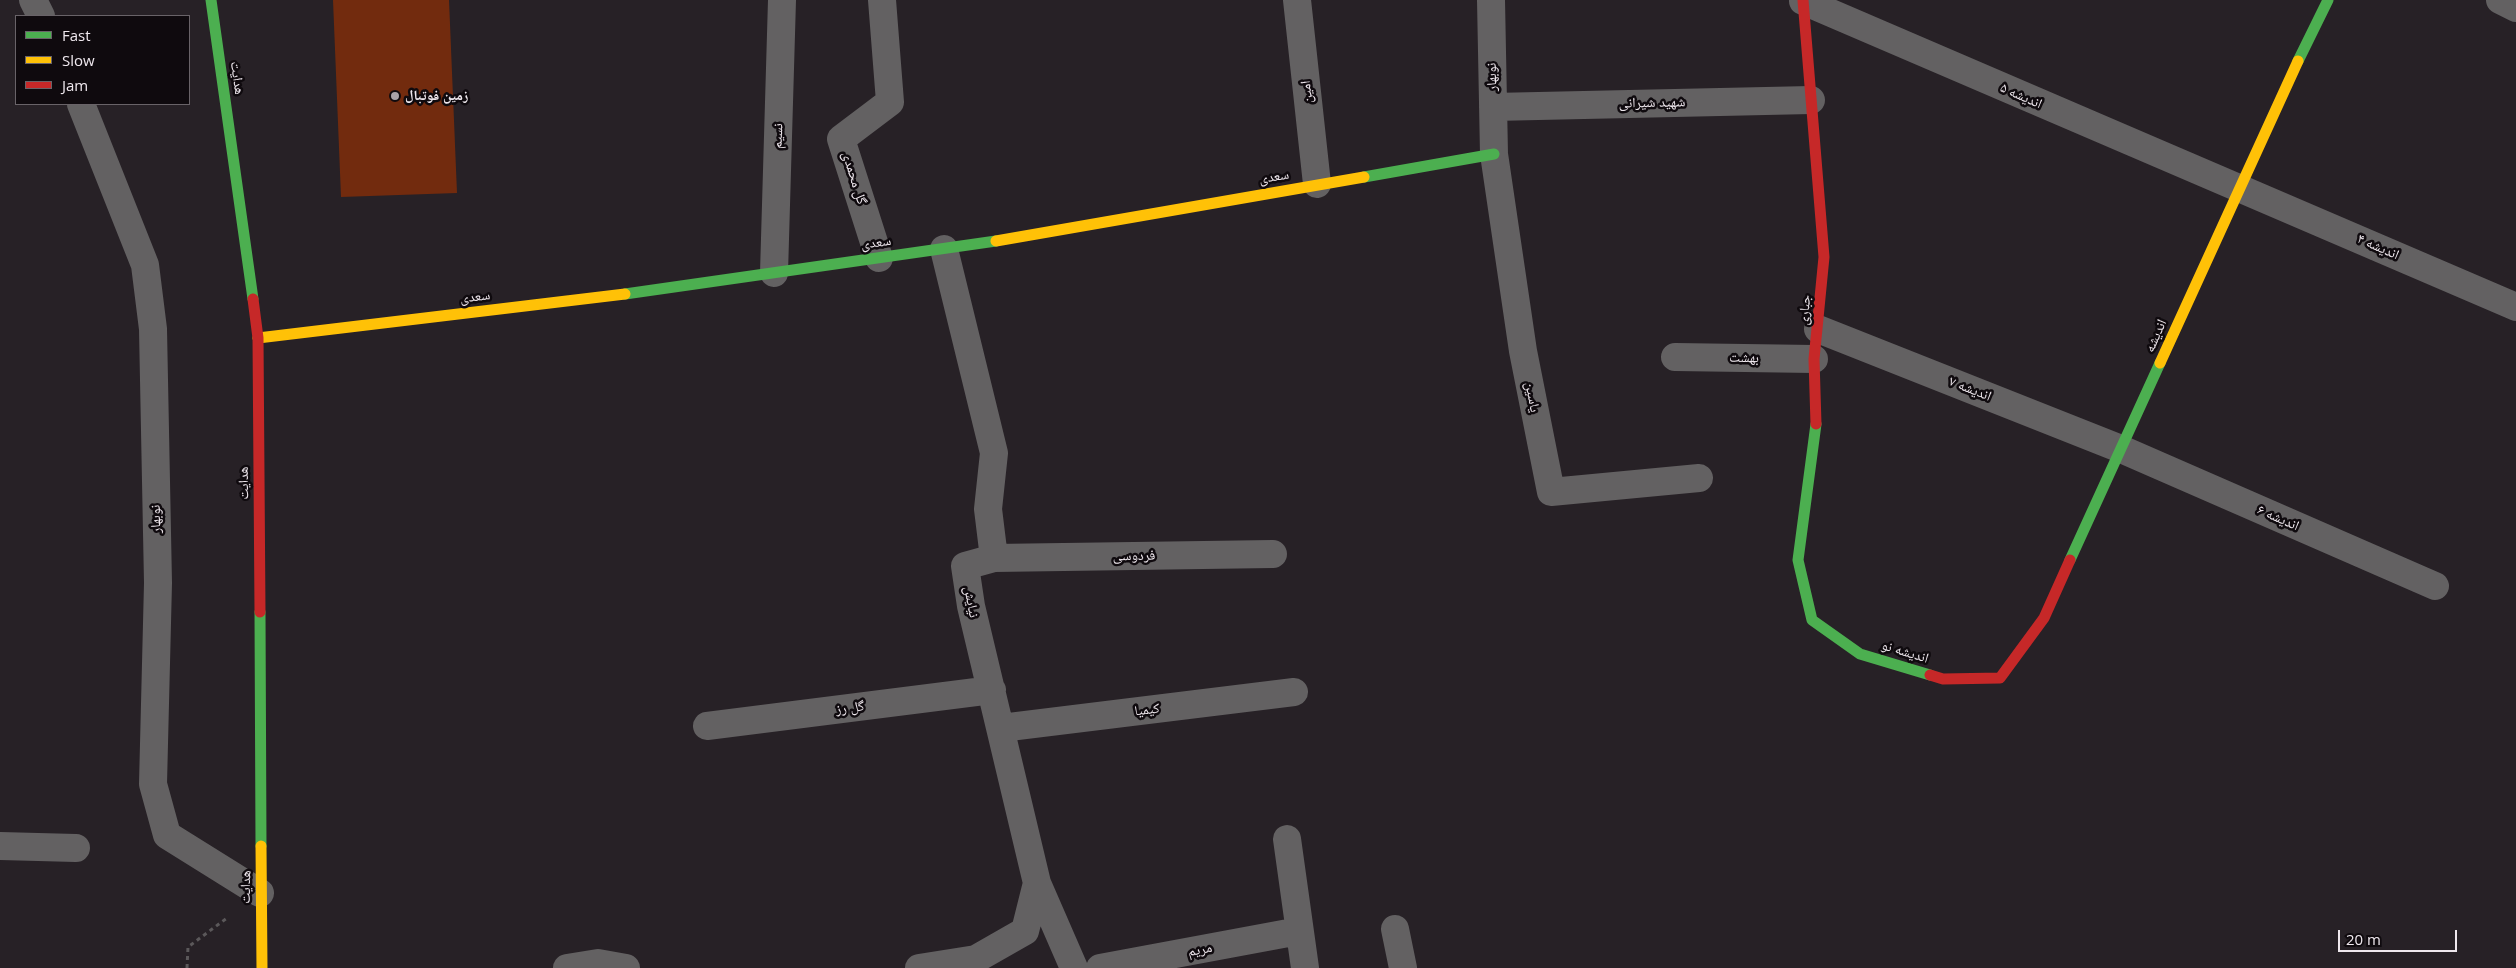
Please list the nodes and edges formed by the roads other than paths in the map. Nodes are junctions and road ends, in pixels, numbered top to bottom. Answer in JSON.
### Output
{"nodes":[{"id":1,"x":33,"y":0,"type":"edge"},
{"id":2,"x":211,"y":0,"type":"edge"},
{"id":3,"x":782,"y":0,"type":"edge"},
{"id":4,"x":882,"y":0,"type":"edge"},
{"id":5,"x":1297,"y":0,"type":"edge"},
{"id":6,"x":1491,"y":0,"type":"edge"},
{"id":7,"x":1803,"y":0,"type":"edge"},
{"id":8,"x":2328,"y":0,"type":"edge"},
{"id":9,"x":2500,"y":0,"type":"edge"},
{"id":10,"x":2516,"y":8,"type":"edge"},
{"id":11,"x":40,"y":15,"type":"edge"},
{"id":12,"x":1811,"y":100,"type":"junction"},
{"id":13,"x":81,"y":105,"type":"edge"},
{"id":14,"x":1493,"y":107,"type":"junction"},
{"id":15,"x":1494,"y":154,"type":"junction"},
{"id":16,"x":1317,"y":184,"type":"junction"},
{"id":17,"x":2240,"y":187,"type":"junction"},
{"id":18,"x":944,"y":249,"type":"junction"},
{"id":19,"x":879,"y":258,"type":"junction"},
{"id":20,"x":774,"y":273,"type":"junction"},
{"id":21,"x":2516,"y":308,"type":"edge"},
{"id":22,"x":1818,"y":329,"type":"junction"},
{"id":23,"x":258,"y":338,"type":"junction"},
{"id":24,"x":1675,"y":357,"type":"dead end"},
{"id":25,"x":1814,"y":359,"type":"junction"},
{"id":26,"x":2121,"y":449,"type":"junction"},
{"id":27,"x":1700,"y":478,"type":"dead end"},
{"id":28,"x":1273,"y":554,"type":"dead end"},
{"id":29,"x":994,"y":558,"type":"junction"},
{"id":30,"x":2435,"y":586,"type":"dead end"},
{"id":31,"x":1812,"y":620,"type":"joint"},
{"id":32,"x":2000,"y":678,"type":"joint"},
{"id":33,"x":992,"y":690,"type":"junction"},
{"id":34,"x":1294,"y":692,"type":"dead end"},
{"id":35,"x":707,"y":726,"type":"dead end"},
{"id":36,"x":1001,"y":728,"type":"junction"},
{"id":37,"x":1288,"y":839,"type":"dead end"},
{"id":38,"x":0,"y":846,"type":"edge"},
{"id":39,"x":76,"y":848,"type":"dead end"},
{"id":40,"x":1037,"y":884,"type":"junction"},
{"id":41,"x":260,"y":893,"type":"junction"},
{"id":42,"x":1395,"y":930,"type":"dead end"},
{"id":43,"x":1299,"y":931,"type":"junction"},
{"id":44,"x":977,"y":964,"type":"edge"},
{"id":45,"x":599,"y":966,"type":"edge"},
{"id":46,"x":262,"y":968,"type":"edge"},
{"id":47,"x":567,"y":968,"type":"edge"},
{"id":48,"x":626,"y":968,"type":"edge"},
{"id":49,"x":919,"y":968,"type":"edge"},
{"id":50,"x":1074,"y":968,"type":"edge"},
{"id":51,"x":1100,"y":968,"type":"edge"},
{"id":52,"x":1305,"y":968,"type":"edge"},
{"id":53,"x":1404,"y":968,"type":"edge"}],
"edges":[{"from":1,"to":11,"type":"street"},
{"from":2,"to":23,"type":"street","name":"هدایت"},
{"from":3,"to":20,"type":"street","name":"نسیم"},
{"from":4,"to":19,"type":"street","name":"گل محمدی"},
{"from":5,"to":16,"type":"street","name":"امین"},
{"from":6,"to":14,"type":"street","name":"نوبهار"},
{"from":7,"to":12,"type":"street","name":"جباری"},
{"from":7,"to":17,"type":"street","name":"اندیشه ۵"},
{"from":8,"to":17,"type":"street","name":"اندیشه"},
{"from":9,"to":10,"type":"street"},
{"from":12,"to":14,"type":"street","name":"شهید شیرانی"},
{"from":12,"to":22,"type":"street","name":"جباری"},
{"from":13,"to":41,"type":"street","name":"نوبهار"},
{"from":14,"to":15,"type":"street","name":"نوبهار"},
{"from":15,"to":16,"type":"street","name":"سعدی"},
{"from":15,"to":27,"type":"street","name":"یاسین"},
{"from":16,"to":18,"type":"street","name":"سعدی"},
{"from":17,"to":21,"type":"street","name":"اندیشه ۴"},
{"from":17,"to":26,"type":"street","name":"اندیشه"},
{"from":18,"to":19,"type":"street","name":"سعدی"},
{"from":18,"to":29,"type":"street"},
{"from":19,"to":20,"type":"street","name":"سعدی"},
{"from":20,"to":23,"type":"street","name":"سعدی"},
{"from":22,"to":25,"type":"street","name":"جباری"},
{"from":22,"to":26,"type":"street","name":"اندیشه ۷"},
{"from":23,"to":41,"type":"street","name":"هدایت"},
{"from":24,"to":25,"type":"street","name":"بهشت"},
{"from":25,"to":31,"type":"street","name":"جباری"},
{"from":26,"to":30,"type":"street","name":"اندیشه ۶"},
{"from":26,"to":32,"type":"street","name":"اندیشه"},
{"from":28,"to":29,"type":"street","name":"فردوسی"},
{"from":29,"to":33,"type":"street","name":"نیایش"},
{"from":31,"to":32,"type":"street","name":"اندیشه نو"},
{"from":33,"to":35,"type":"street","name":"گل رز"},
{"from":33,"to":36,"type":"street","name":"نیایش"},
{"from":34,"to":36,"type":"street","name":"کیمیا"},
{"from":36,"to":40,"type":"street","name":"نیایش"},
{"from":37,"to":43,"type":"street"},
{"from":38,"to":39,"type":"street"},
{"from":40,"to":44,"type":"street"},
{"from":40,"to":50,"type":"street","name":"نیایش"},
{"from":41,"to":46,"type":"street","name":"هدایت"},
{"from":42,"to":53,"type":"street"},
{"from":43,"to":51,"type":"street","name":"مریم"},
{"from":43,"to":52,"type":"street"},
{"from":44,"to":49,"type":"street"},
{"from":45,"to":47,"type":"street"},
{"from":45,"to":48,"type":"street"}]}
